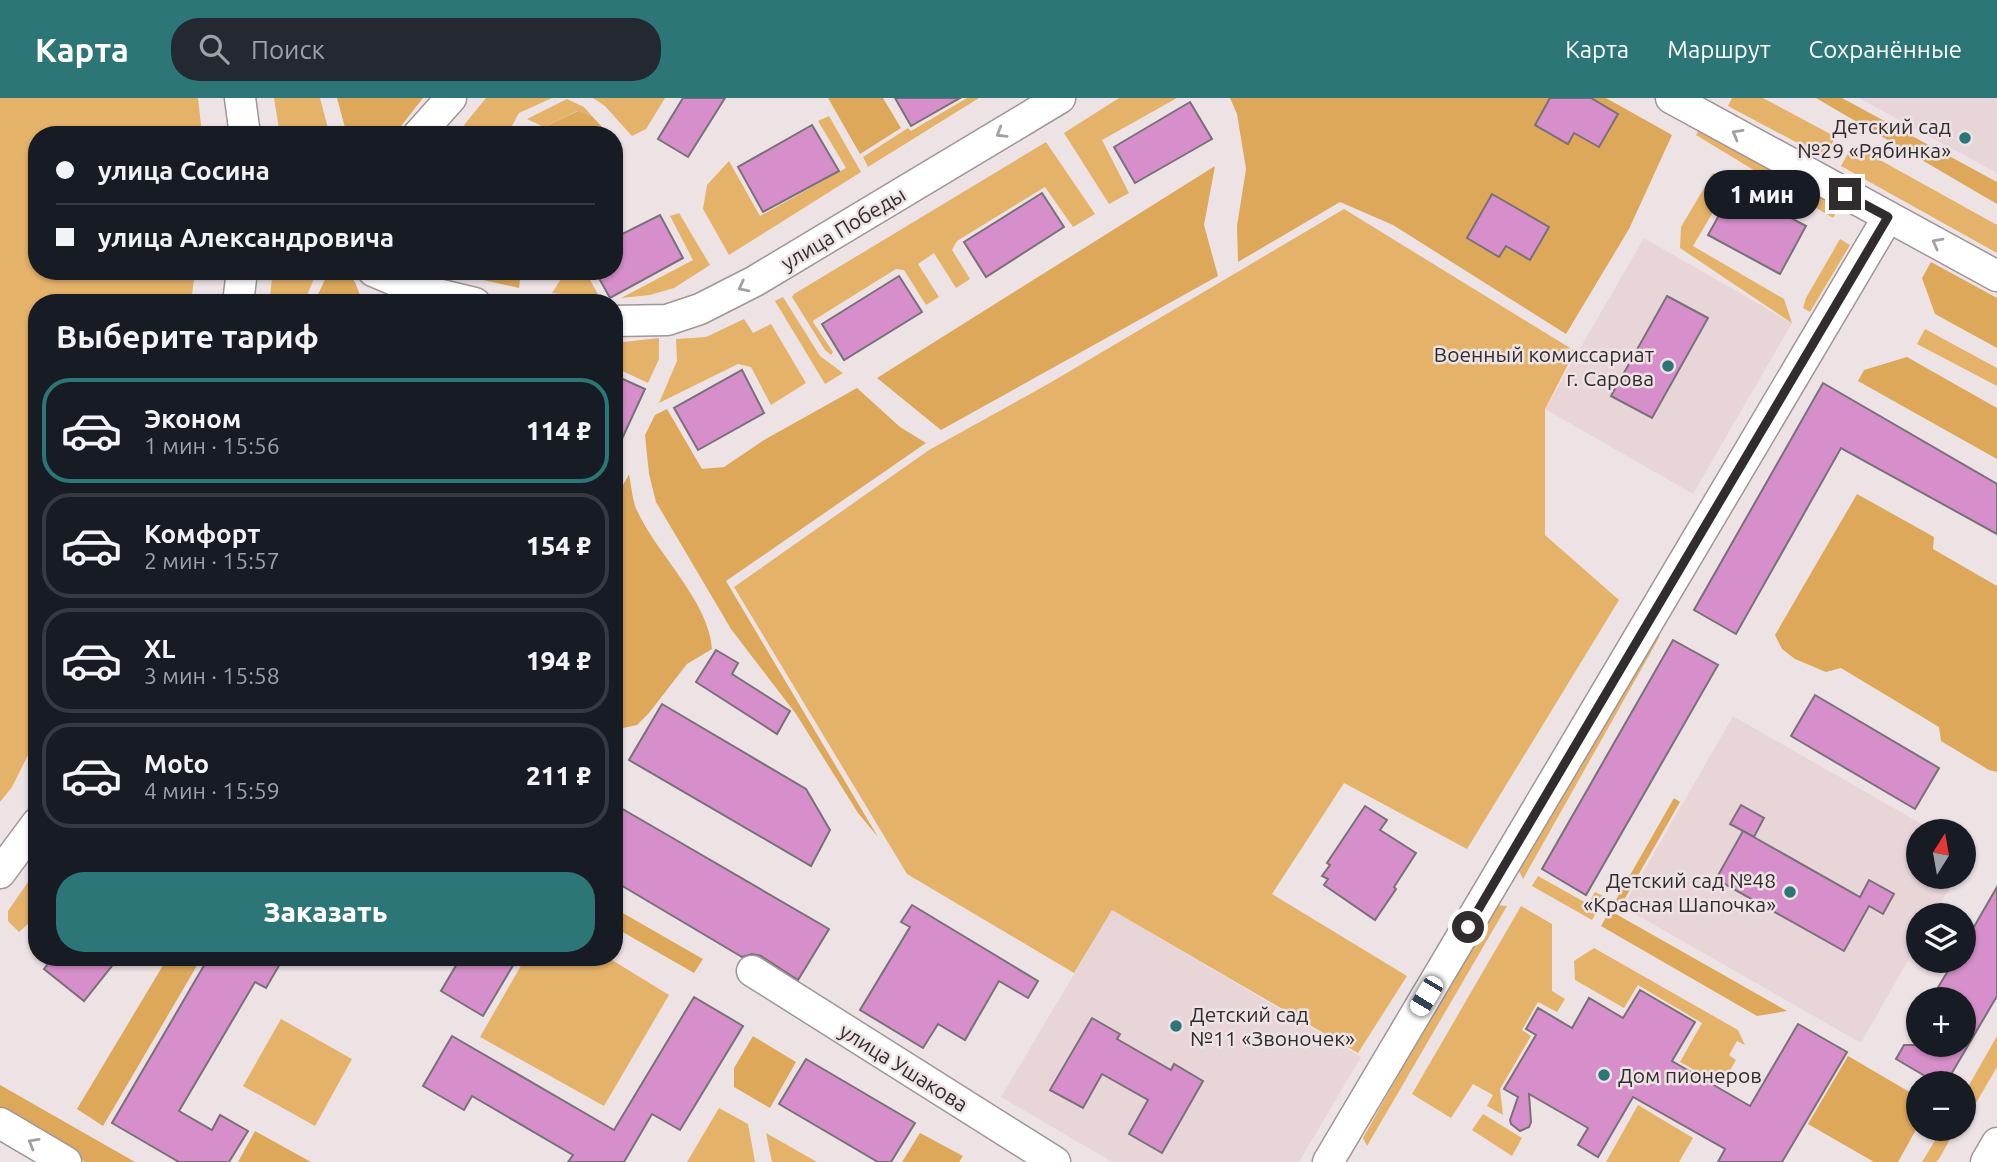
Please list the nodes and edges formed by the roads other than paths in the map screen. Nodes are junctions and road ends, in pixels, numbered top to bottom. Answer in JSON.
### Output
{"nodes":[{"id":1,"x":240,"y":98,"type":"edge"},
{"id":2,"x":451,"y":98,"type":"edge"},
{"id":3,"x":1060,"y":98,"type":"edge"},
{"id":4,"x":1671,"y":98,"type":"edge"},
{"id":5,"x":244,"y":126,"type":"edge"},
{"id":6,"x":426,"y":126,"type":"edge"},
{"id":7,"x":1888,"y":217,"type":"junction"},
{"id":8,"x":1997,"y":276,"type":"edge"},
{"id":9,"x":394,"y":280,"type":"edge"},
{"id":10,"x":438,"y":294,"type":"edge"},
{"id":11,"x":623,"y":321,"type":"edge"},
{"id":12,"x":28,"y":835,"type":"edge"},
{"id":13,"x":0,"y":873,"type":"edge"},
{"id":14,"x":752,"y":971,"type":"dead end"},
{"id":15,"x":0,"y":1123,"type":"edge"},
{"id":16,"x":1997,"y":1143,"type":"edge"},
{"id":17,"x":66,"y":1162,"type":"edge"},
{"id":18,"x":1055,"y":1162,"type":"edge"},
{"id":19,"x":1328,"y":1162,"type":"edge"},
{"id":20,"x":1986,"y":1162,"type":"edge"}],
"edges":[{"from":1,"to":5,"type":"street"},
{"from":2,"to":6,"type":"street"},
{"from":3,"to":11,"type":"street","name":"улица Победы","one_way":true},
{"from":7,"to":4,"type":"street","one_way":true},
{"from":8,"to":7,"type":"street","one_way":true},
{"from":7,"to":19,"type":"street"},
{"from":9,"to":10,"type":"street"},
{"from":12,"to":13,"type":"street"},
{"from":14,"to":18,"type":"street","name":"улица Ушакова"},
{"from":17,"to":15,"type":"street","one_way":true},
{"from":16,"to":20,"type":"street"}]}
